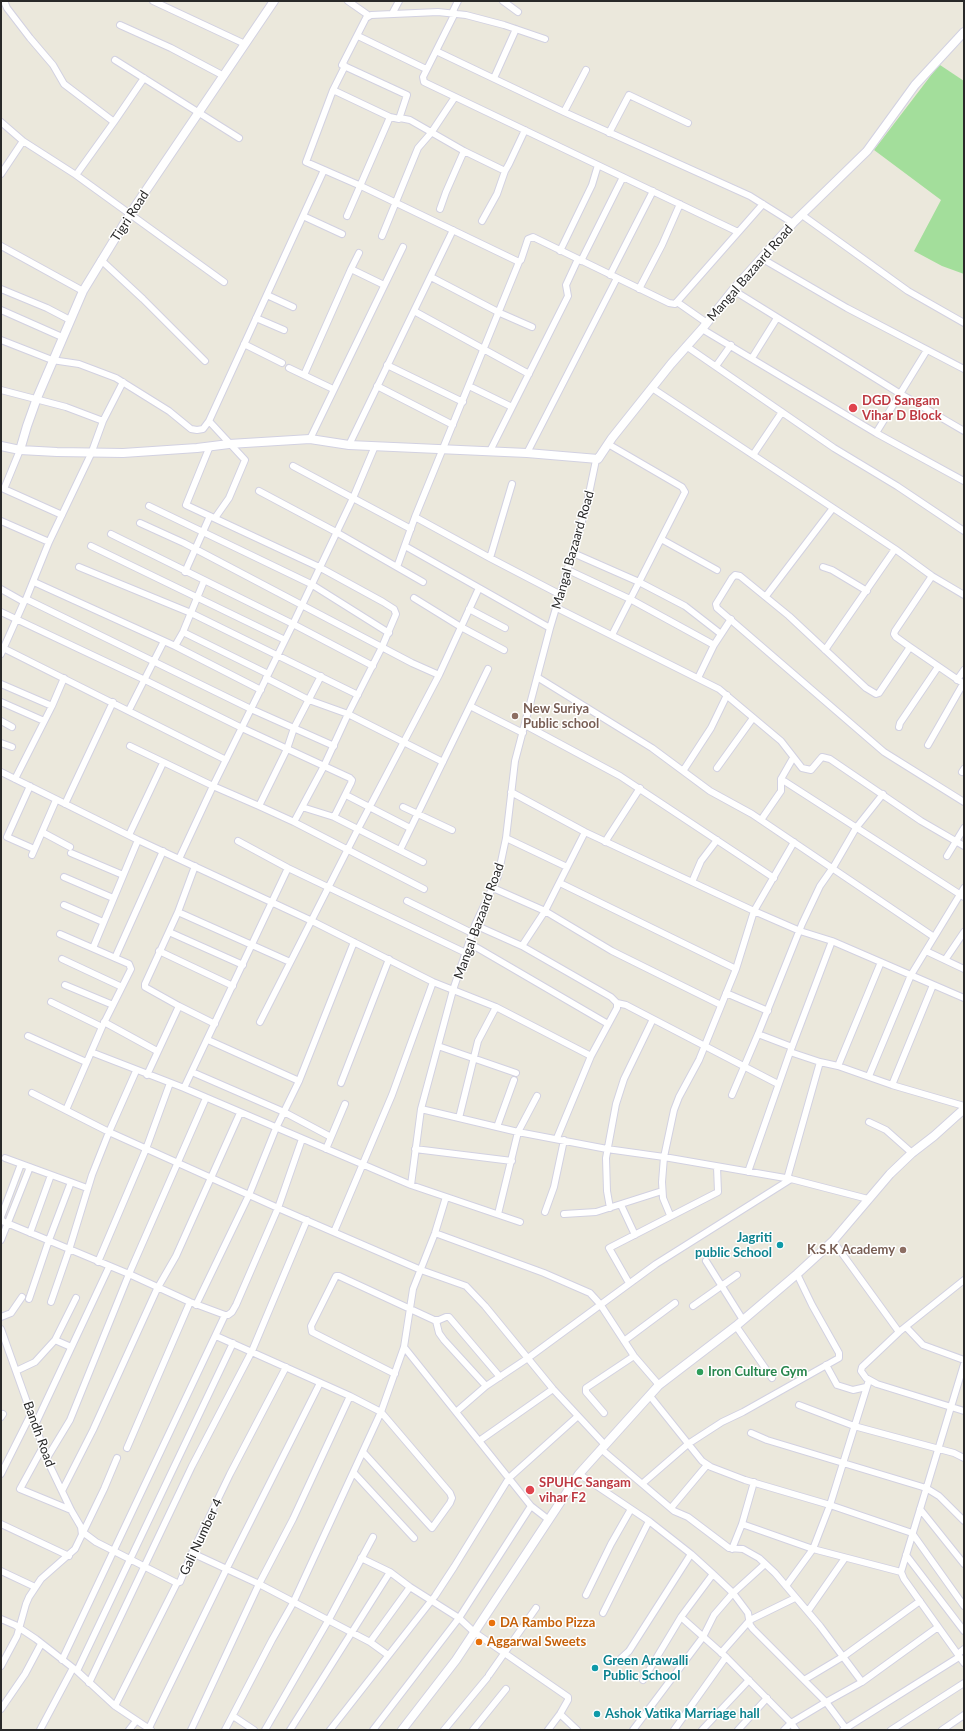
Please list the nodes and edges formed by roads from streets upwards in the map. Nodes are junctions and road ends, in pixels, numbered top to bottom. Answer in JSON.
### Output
{"nodes":[{"id":1,"x":4,"y":1,"type":"edge"},
{"id":2,"x":153,"y":1,"type":"edge"},
{"id":3,"x":274,"y":1,"type":"edge"},
{"id":4,"x":348,"y":1,"type":"edge"},
{"id":5,"x":399,"y":1,"type":"edge"},
{"id":6,"x":458,"y":1,"type":"edge"},
{"id":7,"x":503,"y":1,"type":"edge"},
{"id":8,"x":518,"y":12,"type":"dead end"},
{"id":9,"x":453,"y":13,"type":"junction"},
{"id":10,"x":392,"y":14,"type":"junction"},
{"id":11,"x":368,"y":15,"type":"junction"},
{"id":12,"x":120,"y":25,"type":"dead end"},
{"id":13,"x":516,"y":29,"type":"junction"},
{"id":14,"x":964,"y":32,"type":"edge"},
{"id":15,"x":964,"y":35,"type":"edge"},
{"id":16,"x":358,"y":36,"type":"junction"},
{"id":17,"x":545,"y":39,"type":"dead end"},
{"id":18,"x":245,"y":44,"type":"junction"},
{"id":19,"x":436,"y":51,"type":"junction"},
{"id":20,"x":115,"y":60,"type":"dead end"},
{"id":21,"x":345,"y":66,"type":"junction"},
{"id":22,"x":426,"y":69,"type":"junction"},
{"id":23,"x":586,"y":70,"type":"dead end"},
{"id":24,"x":224,"y":76,"type":"junction"},
{"id":25,"x":144,"y":78,"type":"junction"},
{"id":26,"x":494,"y":78,"type":"junction"},
{"id":27,"x":333,"y":90,"type":"junction"},
{"id":28,"x":455,"y":97,"type":"junction"},
{"id":29,"x":564,"y":112,"type":"junction"},
{"id":30,"x":199,"y":114,"type":"junction"},
{"id":31,"x":390,"y":117,"type":"junction"},
{"id":32,"x":400,"y":118,"type":"junction"},
{"id":33,"x":1,"y":122,"type":"edge"},
{"id":34,"x":114,"y":122,"type":"junction"},
{"id":35,"x":688,"y":123,"type":"dead end"},
{"id":36,"x":525,"y":130,"type":"junction"},
{"id":37,"x":431,"y":133,"type":"junction"},
{"id":38,"x":609,"y":133,"type":"junction"},
{"id":39,"x":239,"y":138,"type":"dead end"},
{"id":40,"x":23,"y":141,"type":"junction"},
{"id":41,"x":464,"y":151,"type":"junction"},
{"id":42,"x":867,"y":151,"type":"junction"},
{"id":43,"x":598,"y":165,"type":"junction"},
{"id":44,"x":324,"y":170,"type":"junction"},
{"id":45,"x":505,"y":171,"type":"junction"},
{"id":46,"x":1,"y":174,"type":"edge"},
{"id":47,"x":76,"y":175,"type":"junction"},
{"id":48,"x":623,"y":177,"type":"junction"},
{"id":49,"x":361,"y":186,"type":"junction"},
{"id":50,"x":653,"y":191,"type":"junction"},
{"id":51,"x":396,"y":202,"type":"junction"},
{"id":52,"x":680,"y":204,"type":"junction"},
{"id":53,"x":763,"y":204,"type":"junction"},
{"id":54,"x":440,"y":209,"type":"dead end"},
{"id":55,"x":130,"y":214,"type":"junction"},
{"id":56,"x":802,"y":215,"type":"junction"},
{"id":57,"x":303,"y":216,"type":"junction"},
{"id":58,"x":347,"y":216,"type":"dead end"},
{"id":59,"x":482,"y":221,"type":"dead end"},
{"id":60,"x":793,"y":223,"type":"junction"},
{"id":61,"x":453,"y":230,"type":"junction"},
{"id":62,"x":738,"y":232,"type":"junction"},
{"id":63,"x":342,"y":234,"type":"dead end"},
{"id":64,"x":382,"y":236,"type":"dead end"},
{"id":65,"x":1,"y":246,"type":"edge"},
{"id":66,"x":403,"y":247,"type":"dead end"},
{"id":67,"x":560,"y":250,"type":"junction"},
{"id":68,"x":359,"y":253,"type":"dead end"},
{"id":69,"x":761,"y":258,"type":"junction"},
{"id":70,"x":101,"y":260,"type":"junction"},
{"id":71,"x":580,"y":260,"type":"junction"},
{"id":72,"x":519,"y":262,"type":"junction"},
{"id":73,"x":352,"y":270,"type":"junction"},
{"id":74,"x":610,"y":275,"type":"junction"},
{"id":75,"x":431,"y":277,"type":"junction"},
{"id":76,"x":617,"y":278,"type":"junction"},
{"id":77,"x":224,"y":282,"type":"dead end"},
{"id":78,"x":384,"y":285,"type":"junction"},
{"id":79,"x":1,"y":289,"type":"edge"},
{"id":80,"x":639,"y":289,"type":"junction"},
{"id":81,"x":733,"y":290,"type":"junction"},
{"id":82,"x":83,"y":291,"type":"junction"},
{"id":83,"x":267,"y":295,"type":"junction"},
{"id":84,"x":677,"y":302,"type":"junction"},
{"id":85,"x":293,"y":307,"type":"dead end"},
{"id":86,"x":1,"y":310,"type":"edge"},
{"id":87,"x":414,"y":311,"type":"junction"},
{"id":88,"x":500,"y":313,"type":"junction"},
{"id":89,"x":256,"y":318,"type":"junction"},
{"id":90,"x":777,"y":318,"type":"junction"},
{"id":91,"x":70,"y":320,"type":"junction"},
{"id":92,"x":964,"y":323,"type":"edge"},
{"id":93,"x":532,"y":326,"type":"dead end"},
{"id":94,"x":705,"y":326,"type":"junction"},
{"id":95,"x":284,"y":330,"type":"dead end"},
{"id":96,"x":62,"y":337,"type":"junction"},
{"id":97,"x":1,"y":340,"type":"edge"},
{"id":98,"x":244,"y":344,"type":"junction"},
{"id":99,"x":731,"y":345,"type":"junction"},
{"id":100,"x":686,"y":346,"type":"junction"},
{"id":101,"x":484,"y":350,"type":"junction"},
{"id":102,"x":927,"y":350,"type":"junction"},
{"id":103,"x":752,"y":358,"type":"junction"},
{"id":104,"x":52,"y":360,"type":"junction"},
{"id":105,"x":205,"y":361,"type":"dead end"},
{"id":106,"x":282,"y":363,"type":"dead end"},
{"id":107,"x":387,"y":364,"type":"junction"},
{"id":108,"x":716,"y":366,"type":"junction"},
{"id":109,"x":289,"y":368,"type":"dead end"},
{"id":110,"x":964,"y":368,"type":"edge"},
{"id":111,"x":529,"y":374,"type":"junction"},
{"id":112,"x":304,"y":375,"type":"junction"},
{"id":113,"x":124,"y":382,"type":"junction"},
{"id":114,"x":377,"y":386,"type":"junction"},
{"id":115,"x":469,"y":386,"type":"junction"},
{"id":116,"x":652,"y":388,"type":"junction"},
{"id":117,"x":334,"y":389,"type":"junction"},
{"id":118,"x":1,"y":390,"type":"edge"},
{"id":119,"x":899,"y":393,"type":"junction"},
{"id":120,"x":37,"y":398,"type":"junction"},
{"id":121,"x":463,"y":402,"type":"junction"},
{"id":122,"x":512,"y":407,"type":"junction"},
{"id":123,"x":782,"y":412,"type":"junction"},
{"id":124,"x":103,"y":421,"type":"junction"},
{"id":125,"x":209,"y":421,"type":"junction"},
{"id":126,"x":453,"y":426,"type":"junction"},
{"id":127,"x":964,"y":431,"type":"edge"},
{"id":128,"x":876,"y":433,"type":"junction"},
{"id":129,"x":310,"y":439,"type":"junction"},
{"id":130,"x":229,"y":444,"type":"junction"},
{"id":131,"x":608,"y":444,"type":"junction"},
{"id":132,"x":349,"y":445,"type":"junction"},
{"id":133,"x":1,"y":446,"type":"edge"},
{"id":134,"x":210,"y":446,"type":"junction"},
{"id":135,"x":375,"y":446,"type":"junction"},
{"id":136,"x":443,"y":449,"type":"junction"},
{"id":137,"x":20,"y":450,"type":"junction"},
{"id":138,"x":490,"y":451,"type":"junction"},
{"id":139,"x":527,"y":452,"type":"junction"},
{"id":140,"x":91,"y":454,"type":"junction"},
{"id":141,"x":753,"y":455,"type":"junction"},
{"id":142,"x":596,"y":460,"type":"junction"},
{"id":143,"x":293,"y":466,"type":"dead end"},
{"id":144,"x":964,"y":481,"type":"edge"},
{"id":145,"x":512,"y":484,"type":"dead end"},
{"id":146,"x":259,"y":492,"type":"dead end"},
{"id":147,"x":353,"y":498,"type":"junction"},
{"id":148,"x":149,"y":506,"type":"dead end"},
{"id":149,"x":833,"y":508,"type":"junction"},
{"id":150,"x":62,"y":515,"type":"junction"},
{"id":151,"x":212,"y":517,"type":"junction"},
{"id":152,"x":415,"y":517,"type":"junction"},
{"id":153,"x":1,"y":521,"type":"edge"},
{"id":154,"x":140,"y":523,"type":"dead end"},
{"id":155,"x":411,"y":529,"type":"junction"},
{"id":156,"x":203,"y":531,"type":"junction"},
{"id":157,"x":964,"y":531,"type":"edge"},
{"id":158,"x":336,"y":532,"type":"junction"},
{"id":159,"x":111,"y":534,"type":"dead end"},
{"id":160,"x":661,"y":540,"type":"junction"},
{"id":161,"x":49,"y":542,"type":"junction"},
{"id":162,"x":91,"y":546,"type":"dead end"},
{"id":163,"x":405,"y":546,"type":"junction"},
{"id":164,"x":195,"y":549,"type":"junction"},
{"id":165,"x":896,"y":549,"type":"junction"},
{"id":166,"x":573,"y":553,"type":"junction"},
{"id":167,"x":490,"y":558,"type":"junction"},
{"id":168,"x":79,"y":567,"type":"dead end"},
{"id":169,"x":319,"y":567,"type":"junction"},
{"id":170,"x":396,"y":567,"type":"junction"},
{"id":171,"x":823,"y":567,"type":"dead end"},
{"id":172,"x":568,"y":570,"type":"junction"},
{"id":173,"x":717,"y":570,"type":"dead end"},
{"id":174,"x":185,"y":572,"type":"junction"},
{"id":175,"x":932,"y":576,"type":"junction"},
{"id":176,"x":204,"y":581,"type":"junction"},
{"id":177,"x":34,"y":582,"type":"junction"},
{"id":178,"x":423,"y":582,"type":"dead end"},
{"id":179,"x":639,"y":582,"type":"junction"},
{"id":180,"x":311,"y":584,"type":"junction"},
{"id":181,"x":479,"y":588,"type":"junction"},
{"id":182,"x":1,"y":589,"type":"edge"},
{"id":183,"x":866,"y":591,"type":"junction"},
{"id":184,"x":560,"y":595,"type":"junction"},
{"id":185,"x":964,"y":595,"type":"edge"},
{"id":186,"x":766,"y":596,"type":"junction"},
{"id":187,"x":198,"y":597,"type":"junction"},
{"id":188,"x":414,"y":598,"type":"dead end"},
{"id":189,"x":630,"y":599,"type":"junction"},
{"id":190,"x":25,"y":600,"type":"junction"},
{"id":191,"x":301,"y":604,"type":"junction"},
{"id":192,"x":557,"y":608,"type":"junction"},
{"id":193,"x":470,"y":609,"type":"junction"},
{"id":194,"x":1,"y":612,"type":"edge"},
{"id":195,"x":191,"y":613,"type":"junction"},
{"id":196,"x":16,"y":619,"type":"junction"},
{"id":197,"x":731,"y":619,"type":"junction"},
{"id":198,"x":293,"y":624,"type":"junction"},
{"id":199,"x":461,"y":627,"type":"junction"},
{"id":200,"x":504,"y":628,"type":"dead end"},
{"id":201,"x":550,"y":628,"type":"junction"},
{"id":202,"x":183,"y":632,"type":"junction"},
{"id":203,"x":389,"y":633,"type":"junction"},
{"id":204,"x":721,"y":634,"type":"junction"},
{"id":205,"x":612,"y":635,"type":"junction"},
{"id":206,"x":164,"y":640,"type":"junction"},
{"id":207,"x":285,"y":640,"type":"junction"},
{"id":208,"x":714,"y":645,"type":"junction"},
{"id":209,"x":175,"y":646,"type":"junction"},
{"id":210,"x":382,"y":647,"type":"junction"},
{"id":211,"x":910,"y":647,"type":"junction"},
{"id":212,"x":2,"y":650,"type":"edge"},
{"id":213,"x":504,"y":650,"type":"dead end"},
{"id":214,"x":825,"y":650,"type":"junction"},
{"id":215,"x":278,"y":654,"type":"junction"},
{"id":216,"x":155,"y":661,"type":"junction"},
{"id":217,"x":373,"y":666,"type":"junction"},
{"id":218,"x":938,"y":666,"type":"junction"},
{"id":219,"x":488,"y":669,"type":"dead end"},
{"id":220,"x":964,"y":670,"type":"edge"},
{"id":221,"x":439,"y":675,"type":"junction"},
{"id":222,"x":267,"y":676,"type":"junction"},
{"id":223,"x":321,"y":676,"type":"junction"},
{"id":224,"x":537,"y":677,"type":"junction"},
{"id":225,"x":64,"y":678,"type":"junction"},
{"id":226,"x":698,"y":678,"type":"junction"},
{"id":227,"x":145,"y":680,"type":"junction"},
{"id":228,"x":957,"y":680,"type":"junction"},
{"id":229,"x":1,"y":684,"type":"edge"},
{"id":230,"x":964,"y":684,"type":"edge"},
{"id":231,"x":260,"y":690,"type":"junction"},
{"id":232,"x":358,"y":694,"type":"junction"},
{"id":233,"x":727,"y":695,"type":"junction"},
{"id":234,"x":309,"y":700,"type":"junction"},
{"id":235,"x":1,"y":702,"type":"edge"},
{"id":236,"x":113,"y":702,"type":"junction"},
{"id":237,"x":52,"y":706,"type":"junction"},
{"id":238,"x":470,"y":706,"type":"junction"},
{"id":239,"x":251,"y":709,"type":"junction"},
{"id":240,"x":129,"y":710,"type":"junction"},
{"id":241,"x":348,"y":714,"type":"junction"},
{"id":242,"x":753,"y":718,"type":"junction"},
{"id":243,"x":1,"y":721,"type":"edge"},
{"id":244,"x":44,"y":721,"type":"junction"},
{"id":245,"x":525,"y":725,"type":"junction"},
{"id":246,"x":12,"y":727,"type":"dead end"},
{"id":247,"x":899,"y":727,"type":"dead end"},
{"id":248,"x":242,"y":728,"type":"junction"},
{"id":249,"x":294,"y":728,"type":"junction"},
{"id":250,"x":523,"y":733,"type":"junction"},
{"id":251,"x":403,"y":742,"type":"junction"},
{"id":252,"x":1,"y":743,"type":"edge"},
{"id":253,"x":928,"y":745,"type":"dead end"},
{"id":254,"x":130,"y":746,"type":"dead end"},
{"id":255,"x":334,"y":746,"type":"junction"},
{"id":256,"x":12,"y":747,"type":"dead end"},
{"id":257,"x":287,"y":749,"type":"junction"},
{"id":258,"x":793,"y":758,"type":"junction"},
{"id":259,"x":226,"y":760,"type":"junction"},
{"id":260,"x":443,"y":762,"type":"junction"},
{"id":261,"x":163,"y":763,"type":"junction"},
{"id":262,"x":324,"y":766,"type":"junction"},
{"id":263,"x":717,"y":768,"type":"dead end"},
{"id":264,"x":683,"y":771,"type":"junction"},
{"id":265,"x":1,"y":772,"type":"edge"},
{"id":266,"x":15,"y":779,"type":"junction"},
{"id":267,"x":781,"y":779,"type":"junction"},
{"id":268,"x":30,"y":786,"type":"junction"},
{"id":269,"x":213,"y":786,"type":"junction"},
{"id":270,"x":640,"y":788,"type":"junction"},
{"id":271,"x":511,"y":792,"type":"junction"},
{"id":272,"x":883,"y":794,"type":"junction"},
{"id":273,"x":346,"y":795,"type":"junction"},
{"id":274,"x":56,"y":800,"type":"junction"},
{"id":275,"x":964,"y":802,"type":"edge"},
{"id":276,"x":65,"y":804,"type":"junction"},
{"id":277,"x":259,"y":806,"type":"junction"},
{"id":278,"x":302,"y":807,"type":"junction"},
{"id":279,"x":370,"y":807,"type":"junction"},
{"id":280,"x":403,"y":807,"type":"dead end"},
{"id":281,"x":417,"y":814,"type":"junction"},
{"id":282,"x":334,"y":817,"type":"junction"},
{"id":283,"x":761,"y":820,"type":"junction"},
{"id":284,"x":294,"y":822,"type":"junction"},
{"id":285,"x":410,"y":828,"type":"junction"},
{"id":286,"x":856,"y":828,"type":"junction"},
{"id":287,"x":964,"y":828,"type":"edge"},
{"id":288,"x":358,"y":829,"type":"junction"},
{"id":289,"x":452,"y":830,"type":"dead end"},
{"id":290,"x":42,"y":832,"type":"junction"},
{"id":291,"x":585,"y":832,"type":"junction"},
{"id":292,"x":129,"y":835,"type":"junction"},
{"id":293,"x":506,"y":838,"type":"junction"},
{"id":294,"x":138,"y":840,"type":"junction"},
{"id":295,"x":717,"y":840,"type":"junction"},
{"id":296,"x":238,"y":841,"type":"dead end"},
{"id":297,"x":956,"y":841,"type":"junction"},
{"id":298,"x":605,"y":842,"type":"junction"},
{"id":299,"x":794,"y":842,"type":"junction"},
{"id":300,"x":964,"y":846,"type":"edge"},
{"id":301,"x":400,"y":850,"type":"junction"},
{"id":302,"x":162,"y":851,"type":"junction"},
{"id":303,"x":347,"y":851,"type":"junction"},
{"id":304,"x":947,"y":856,"type":"dead end"},
{"id":305,"x":179,"y":859,"type":"junction"},
{"id":306,"x":423,"y":862,"type":"dead end"},
{"id":307,"x":195,"y":866,"type":"junction"},
{"id":308,"x":567,"y":867,"type":"junction"},
{"id":309,"x":288,"y":868,"type":"junction"},
{"id":310,"x":832,"y":868,"type":"junction"},
{"id":311,"x":123,"y":875,"type":"junction"},
{"id":312,"x":64,"y":877,"type":"dead end"},
{"id":313,"x":774,"y":878,"type":"junction"},
{"id":314,"x":692,"y":882,"type":"junction"},
{"id":315,"x":560,"y":883,"type":"junction"},
{"id":316,"x":329,"y":888,"type":"junction"},
{"id":317,"x":493,"y":888,"type":"junction"},
{"id":318,"x":964,"y":888,"type":"edge"},
{"id":319,"x":424,"y":889,"type":"dead end"},
{"id":320,"x":962,"y":896,"type":"edge"},
{"id":321,"x":113,"y":898,"type":"junction"},
{"id":322,"x":407,"y":901,"type":"dead end"},
{"id":323,"x":271,"y":903,"type":"junction"},
{"id":324,"x":64,"y":905,"type":"dead end"},
{"id":325,"x":545,"y":911,"type":"junction"},
{"id":326,"x":754,"y":911,"type":"junction"},
{"id":327,"x":178,"y":912,"type":"junction"},
{"id":328,"x":312,"y":921,"type":"junction"},
{"id":329,"x":103,"y":922,"type":"junction"},
{"id":330,"x":475,"y":925,"type":"junction"},
{"id":331,"x":800,"y":931,"type":"junction"},
{"id":332,"x":169,"y":932,"type":"junction"},
{"id":333,"x":964,"y":932,"type":"edge"},
{"id":334,"x":472,"y":933,"type":"junction"},
{"id":335,"x":60,"y":934,"type":"dead end"},
{"id":336,"x":934,"y":937,"type":"junction"},
{"id":337,"x":832,"y":941,"type":"junction"},
{"id":338,"x":354,"y":942,"type":"junction"},
{"id":339,"x":469,"y":943,"type":"junction"},
{"id":340,"x":252,"y":945,"type":"junction"},
{"id":341,"x":522,"y":946,"type":"junction"},
{"id":342,"x":93,"y":948,"type":"junction"},
{"id":343,"x":159,"y":951,"type":"junction"},
{"id":344,"x":926,"y":951,"type":"junction"},
{"id":345,"x":466,"y":952,"type":"junction"},
{"id":346,"x":115,"y":958,"type":"junction"},
{"id":347,"x":62,"y":959,"type":"dead end"},
{"id":348,"x":389,"y":959,"type":"junction"},
{"id":349,"x":945,"y":960,"type":"junction"},
{"id":350,"x":290,"y":962,"type":"junction"},
{"id":351,"x":881,"y":962,"type":"junction"},
{"id":352,"x":243,"y":965,"type":"junction"},
{"id":353,"x":736,"y":969,"type":"junction"},
{"id":354,"x":964,"y":969,"type":"edge"},
{"id":355,"x":911,"y":975,"type":"junction"},
{"id":356,"x":433,"y":982,"type":"junction"},
{"id":357,"x":65,"y":985,"type":"dead end"},
{"id":358,"x":933,"y":985,"type":"junction"},
{"id":359,"x":233,"y":986,"type":"junction"},
{"id":360,"x":122,"y":988,"type":"junction"},
{"id":361,"x":453,"y":990,"type":"junction"},
{"id":362,"x":726,"y":993,"type":"junction"},
{"id":363,"x":964,"y":998,"type":"edge"},
{"id":364,"x":51,"y":1002,"type":"dead end"},
{"id":365,"x":617,"y":1003,"type":"junction"},
{"id":366,"x":721,"y":1005,"type":"junction"},
{"id":367,"x":113,"y":1006,"type":"junction"},
{"id":368,"x":179,"y":1006,"type":"junction"},
{"id":369,"x":496,"y":1007,"type":"junction"},
{"id":370,"x":768,"y":1011,"type":"junction"},
{"id":371,"x":654,"y":1019,"type":"junction"},
{"id":372,"x":260,"y":1022,"type":"dead end"},
{"id":373,"x":216,"y":1024,"type":"junction"},
{"id":374,"x":608,"y":1024,"type":"junction"},
{"id":375,"x":103,"y":1025,"type":"junction"},
{"id":376,"x":758,"y":1034,"type":"junction"},
{"id":377,"x":28,"y":1036,"type":"dead end"},
{"id":378,"x":208,"y":1040,"type":"junction"},
{"id":379,"x":438,"y":1046,"type":"junction"},
{"id":380,"x":704,"y":1046,"type":"junction"},
{"id":381,"x":791,"y":1049,"type":"junction"},
{"id":382,"x":158,"y":1051,"type":"junction"},
{"id":383,"x":91,"y":1052,"type":"junction"},
{"id":384,"x":591,"y":1056,"type":"junction"},
{"id":385,"x":474,"y":1057,"type":"junction"},
{"id":386,"x":86,"y":1062,"type":"junction"},
{"id":387,"x":820,"y":1062,"type":"junction"},
{"id":388,"x":838,"y":1066,"type":"junction"},
{"id":389,"x":744,"y":1067,"type":"junction"},
{"id":390,"x":136,"y":1070,"type":"junction"},
{"id":391,"x":192,"y":1072,"type":"junction"},
{"id":392,"x":516,"y":1073,"type":"dead end"},
{"id":393,"x":147,"y":1075,"type":"junction"},
{"id":394,"x":869,"y":1076,"type":"junction"},
{"id":395,"x":514,"y":1080,"type":"dead end"},
{"id":396,"x":299,"y":1081,"type":"junction"},
{"id":397,"x":170,"y":1083,"type":"junction"},
{"id":398,"x":340,"y":1083,"type":"dead end"},
{"id":399,"x":778,"y":1084,"type":"junction"},
{"id":400,"x":892,"y":1085,"type":"junction"},
{"id":401,"x":184,"y":1088,"type":"junction"},
{"id":402,"x":32,"y":1093,"type":"dead end"},
{"id":403,"x":732,"y":1095,"type":"dead end"},
{"id":404,"x":537,"y":1096,"type":"dead end"},
{"id":405,"x":206,"y":1098,"type":"junction"},
{"id":406,"x":344,"y":1104,"type":"dead end"},
{"id":407,"x":964,"y":1107,"type":"edge"},
{"id":408,"x":421,"y":1109,"type":"junction"},
{"id":409,"x":66,"y":1110,"type":"junction"},
{"id":410,"x":284,"y":1112,"type":"junction"},
{"id":411,"x":240,"y":1113,"type":"junction"},
{"id":412,"x":459,"y":1118,"type":"junction"},
{"id":413,"x":868,"y":1122,"type":"dead end"},
{"id":414,"x":497,"y":1127,"type":"junction"},
{"id":415,"x":276,"y":1128,"type":"junction"},
{"id":416,"x":108,"y":1132,"type":"junction"},
{"id":417,"x":518,"y":1132,"type":"junction"},
{"id":418,"x":331,"y":1137,"type":"junction"},
{"id":419,"x":557,"y":1138,"type":"junction"},
{"id":420,"x":302,"y":1139,"type":"junction"},
{"id":421,"x":564,"y":1140,"type":"junction"},
{"id":422,"x":146,"y":1149,"type":"junction"},
{"id":423,"x":326,"y":1149,"type":"junction"},
{"id":424,"x":415,"y":1149,"type":"junction"},
{"id":425,"x":607,"y":1149,"type":"junction"},
{"id":426,"x":912,"y":1153,"type":"junction"},
{"id":427,"x":664,"y":1157,"type":"junction"},
{"id":428,"x":5,"y":1158,"type":"dead end"},
{"id":429,"x":512,"y":1161,"type":"junction"},
{"id":430,"x":178,"y":1163,"type":"junction"},
{"id":431,"x":21,"y":1164,"type":"junction"},
{"id":432,"x":363,"y":1166,"type":"junction"},
{"id":433,"x":30,"y":1167,"type":"junction"},
{"id":434,"x":717,"y":1167,"type":"junction"},
{"id":435,"x":748,"y":1172,"type":"junction"},
{"id":436,"x":52,"y":1175,"type":"junction"},
{"id":437,"x":212,"y":1178,"type":"junction"},
{"id":438,"x":789,"y":1179,"type":"junction"},
{"id":439,"x":71,"y":1182,"type":"junction"},
{"id":440,"x":411,"y":1185,"type":"junction"},
{"id":441,"x":87,"y":1188,"type":"junction"},
{"id":442,"x":662,"y":1191,"type":"junction"},
{"id":443,"x":249,"y":1195,"type":"junction"},
{"id":444,"x":446,"y":1197,"type":"junction"},
{"id":445,"x":868,"y":1199,"type":"junction"},
{"id":446,"x":621,"y":1205,"type":"junction"},
{"id":447,"x":278,"y":1208,"type":"junction"},
{"id":448,"x":610,"y":1208,"type":"junction"},
{"id":449,"x":545,"y":1212,"type":"dead end"},
{"id":450,"x":498,"y":1214,"type":"junction"},
{"id":451,"x":564,"y":1214,"type":"dead end"},
{"id":452,"x":670,"y":1215,"type":"junction"},
{"id":453,"x":307,"y":1220,"type":"junction"},
{"id":454,"x":520,"y":1222,"type":"dead end"},
{"id":455,"x":8,"y":1224,"type":"junction"},
{"id":456,"x":334,"y":1232,"type":"junction"},
{"id":457,"x":30,"y":1233,"type":"junction"},
{"id":458,"x":435,"y":1233,"type":"junction"},
{"id":459,"x":635,"y":1235,"type":"junction"},
{"id":460,"x":1,"y":1240,"type":"edge"},
{"id":461,"x":49,"y":1240,"type":"junction"},
{"id":462,"x":833,"y":1241,"type":"junction"},
{"id":463,"x":70,"y":1250,"type":"junction"},
{"id":464,"x":706,"y":1261,"type":"dead end"},
{"id":465,"x":98,"y":1262,"type":"junction"},
{"id":466,"x":109,"y":1267,"type":"junction"},
{"id":467,"x":421,"y":1270,"type":"junction"},
{"id":468,"x":129,"y":1274,"type":"junction"},
{"id":469,"x":797,"y":1274,"type":"junction"},
{"id":470,"x":737,"y":1275,"type":"dead end"},
{"id":471,"x":964,"y":1280,"type":"edge"},
{"id":472,"x":629,"y":1283,"type":"junction"},
{"id":473,"x":721,"y":1286,"type":"junction"},
{"id":474,"x":158,"y":1289,"type":"junction"},
{"id":475,"x":22,"y":1297,"type":"dead end"},
{"id":476,"x":76,"y":1298,"type":"dead end"},
{"id":477,"x":29,"y":1300,"type":"dead end"},
{"id":478,"x":51,"y":1302,"type":"dead end"},
{"id":479,"x":675,"y":1303,"type":"dead end"},
{"id":480,"x":193,"y":1304,"type":"junction"},
{"id":481,"x":600,"y":1304,"type":"junction"},
{"id":482,"x":693,"y":1306,"type":"dead end"},
{"id":483,"x":410,"y":1308,"type":"junction"},
{"id":484,"x":225,"y":1315,"type":"junction"},
{"id":485,"x":1,"y":1317,"type":"edge"},
{"id":486,"x":743,"y":1320,"type":"junction"},
{"id":487,"x":436,"y":1321,"type":"junction"},
{"id":488,"x":736,"y":1326,"type":"junction"},
{"id":489,"x":906,"y":1327,"type":"junction"},
{"id":490,"x":1,"y":1330,"type":"edge"},
{"id":491,"x":899,"y":1332,"type":"junction"},
{"id":492,"x":216,"y":1336,"type":"junction"},
{"id":493,"x":55,"y":1340,"type":"junction"},
{"id":494,"x":624,"y":1341,"type":"junction"},
{"id":495,"x":233,"y":1343,"type":"junction"},
{"id":496,"x":71,"y":1347,"type":"junction"},
{"id":497,"x":404,"y":1347,"type":"junction"},
{"id":498,"x":252,"y":1351,"type":"junction"},
{"id":499,"x":634,"y":1356,"type":"junction"},
{"id":500,"x":528,"y":1358,"type":"junction"},
{"id":501,"x":964,"y":1360,"type":"edge"},
{"id":502,"x":964,"y":1364,"type":"edge"},
{"id":503,"x":826,"y":1365,"type":"junction"},
{"id":504,"x":286,"y":1367,"type":"junction"},
{"id":505,"x":16,"y":1371,"type":"junction"},
{"id":506,"x":395,"y":1374,"type":"junction"},
{"id":507,"x":500,"y":1377,"type":"junction"},
{"id":508,"x":772,"y":1378,"type":"dead end"},
{"id":509,"x":869,"y":1380,"type":"junction"},
{"id":510,"x":320,"y":1384,"type":"junction"},
{"id":511,"x":659,"y":1385,"type":"junction"},
{"id":512,"x":486,"y":1386,"type":"junction"},
{"id":513,"x":866,"y":1387,"type":"junction"},
{"id":514,"x":553,"y":1389,"type":"junction"},
{"id":515,"x":350,"y":1396,"type":"junction"},
{"id":516,"x":650,"y":1396,"type":"junction"},
{"id":517,"x":799,"y":1405,"type":"dead end"},
{"id":518,"x":952,"y":1407,"type":"junction"},
{"id":519,"x":964,"y":1411,"type":"edge"},
{"id":520,"x":381,"y":1412,"type":"junction"},
{"id":521,"x":456,"y":1412,"type":"junction"},
{"id":522,"x":604,"y":1412,"type":"dead end"},
{"id":523,"x":31,"y":1414,"type":"junction"},
{"id":524,"x":578,"y":1416,"type":"junction"},
{"id":525,"x":35,"y":1425,"type":"junction"},
{"id":526,"x":854,"y":1426,"type":"junction"},
{"id":527,"x":751,"y":1433,"type":"dead end"},
{"id":528,"x":479,"y":1441,"type":"junction"},
{"id":529,"x":688,"y":1444,"type":"junction"},
{"id":530,"x":43,"y":1447,"type":"junction"},
{"id":531,"x":603,"y":1447,"type":"junction"},
{"id":532,"x":127,"y":1448,"type":"dead end"},
{"id":533,"x":937,"y":1449,"type":"junction"},
{"id":534,"x":363,"y":1452,"type":"junction"},
{"id":535,"x":47,"y":1458,"type":"junction"},
{"id":536,"x":117,"y":1458,"type":"dead end"},
{"id":537,"x":964,"y":1458,"type":"edge"},
{"id":538,"x":843,"y":1463,"type":"junction"},
{"id":539,"x":707,"y":1465,"type":"junction"},
{"id":540,"x":354,"y":1473,"type":"junction"},
{"id":541,"x":1,"y":1474,"type":"edge"},
{"id":542,"x":579,"y":1474,"type":"junction"},
{"id":543,"x":509,"y":1478,"type":"junction"},
{"id":544,"x":754,"y":1482,"type":"junction"},
{"id":545,"x":642,"y":1483,"type":"junction"},
{"id":546,"x":926,"y":1488,"type":"junction"},
{"id":547,"x":62,"y":1491,"type":"junction"},
{"id":548,"x":830,"y":1505,"type":"junction"},
{"id":549,"x":531,"y":1506,"type":"junction"},
{"id":550,"x":671,"y":1508,"type":"junction"},
{"id":551,"x":920,"y":1508,"type":"junction"},
{"id":552,"x":631,"y":1509,"type":"junction"},
{"id":553,"x":71,"y":1510,"type":"junction"},
{"id":554,"x":549,"y":1520,"type":"junction"},
{"id":555,"x":649,"y":1520,"type":"junction"},
{"id":556,"x":964,"y":1521,"type":"edge"},
{"id":557,"x":1,"y":1524,"type":"edge"},
{"id":558,"x":742,"y":1524,"type":"junction"},
{"id":559,"x":912,"y":1533,"type":"junction"},
{"id":560,"x":83,"y":1534,"type":"junction"},
{"id":561,"x":372,"y":1537,"type":"dead end"},
{"id":562,"x":414,"y":1538,"type":"dead end"},
{"id":563,"x":732,"y":1549,"type":"junction"},
{"id":564,"x":813,"y":1549,"type":"junction"},
{"id":565,"x":112,"y":1551,"type":"junction"},
{"id":566,"x":192,"y":1553,"type":"junction"},
{"id":567,"x":691,"y":1554,"type":"junction"},
{"id":568,"x":906,"y":1555,"type":"junction"},
{"id":569,"x":69,"y":1556,"type":"junction"},
{"id":570,"x":361,"y":1558,"type":"junction"},
{"id":571,"x":845,"y":1558,"type":"junction"},
{"id":572,"x":130,"y":1559,"type":"junction"},
{"id":573,"x":765,"y":1564,"type":"junction"},
{"id":574,"x":964,"y":1564,"type":"edge"},
{"id":575,"x":145,"y":1567,"type":"junction"},
{"id":576,"x":227,"y":1568,"type":"junction"},
{"id":577,"x":1,"y":1571,"type":"edge"},
{"id":578,"x":390,"y":1572,"type":"junction"},
{"id":579,"x":901,"y":1572,"type":"junction"},
{"id":580,"x":713,"y":1574,"type":"junction"},
{"id":581,"x":177,"y":1583,"type":"junction"},
{"id":582,"x":259,"y":1584,"type":"junction"},
{"id":583,"x":786,"y":1586,"type":"junction"},
{"id":584,"x":35,"y":1587,"type":"junction"},
{"id":585,"x":410,"y":1587,"type":"junction"},
{"id":586,"x":733,"y":1593,"type":"junction"},
{"id":587,"x":586,"y":1595,"type":"dead end"},
{"id":588,"x":795,"y":1598,"type":"junction"},
{"id":589,"x":431,"y":1601,"type":"junction"},
{"id":590,"x":920,"y":1602,"type":"junction"},
{"id":591,"x":293,"y":1603,"type":"junction"},
{"id":592,"x":964,"y":1606,"type":"edge"},
{"id":593,"x":536,"y":1608,"type":"dead end"},
{"id":594,"x":808,"y":1611,"type":"junction"},
{"id":595,"x":603,"y":1614,"type":"dead end"},
{"id":596,"x":681,"y":1617,"type":"junction"},
{"id":597,"x":459,"y":1618,"type":"junction"},
{"id":598,"x":1,"y":1619,"type":"edge"},
{"id":599,"x":750,"y":1620,"type":"junction"},
{"id":600,"x":328,"y":1621,"type":"junction"},
{"id":601,"x":19,"y":1628,"type":"junction"},
{"id":602,"x":938,"y":1628,"type":"junction"},
{"id":603,"x":964,"y":1631,"type":"edge"},
{"id":604,"x":351,"y":1632,"type":"junction"},
{"id":605,"x":474,"y":1632,"type":"junction"},
{"id":606,"x":702,"y":1637,"type":"junction"},
{"id":607,"x":370,"y":1642,"type":"junction"},
{"id":608,"x":41,"y":1644,"type":"junction"},
{"id":609,"x":964,"y":1649,"type":"edge"},
{"id":610,"x":504,"y":1653,"type":"junction"},
{"id":611,"x":724,"y":1655,"type":"junction"},
{"id":612,"x":388,"y":1656,"type":"junction"},
{"id":613,"x":844,"y":1656,"type":"junction"},
{"id":614,"x":959,"y":1656,"type":"junction"},
{"id":615,"x":62,"y":1660,"type":"junction"},
{"id":616,"x":617,"y":1662,"type":"dead end"},
{"id":617,"x":964,"y":1664,"type":"edge"},
{"id":618,"x":1,"y":1666,"type":"edge"},
{"id":619,"x":75,"y":1670,"type":"junction"},
{"id":620,"x":643,"y":1680,"type":"dead end"},
{"id":621,"x":749,"y":1680,"type":"junction"},
{"id":622,"x":804,"y":1680,"type":"junction"},
{"id":623,"x":862,"y":1682,"type":"junction"},
{"id":624,"x":89,"y":1683,"type":"junction"},
{"id":625,"x":964,"y":1683,"type":"edge"},
{"id":626,"x":506,"y":1689,"type":"dead end"},
{"id":627,"x":768,"y":1698,"type":"junction"},
{"id":628,"x":826,"y":1702,"type":"junction"},
{"id":629,"x":115,"y":1706,"type":"junction"},
{"id":630,"x":1,"y":1709,"type":"edge"},
{"id":631,"x":560,"y":1714,"type":"junction"},
{"id":632,"x":964,"y":1715,"type":"edge"},
{"id":633,"x":233,"y":1716,"type":"junction"},
{"id":634,"x":136,"y":1721,"type":"junction"},
{"id":635,"x":791,"y":1723,"type":"junction"},
{"id":636,"x":150,"y":1729,"type":"edge"},
{"id":637,"x":845,"y":1729,"type":"edge"},
{"id":638,"x":40,"y":1730,"type":"edge"},
{"id":639,"x":129,"y":1730,"type":"edge"},
{"id":640,"x":191,"y":1730,"type":"edge"},
{"id":641,"x":226,"y":1730,"type":"edge"},
{"id":642,"x":254,"y":1730,"type":"edge"},
{"id":643,"x":265,"y":1730,"type":"edge"},
{"id":644,"x":290,"y":1730,"type":"edge"},
{"id":645,"x":330,"y":1730,"type":"edge"},
{"id":646,"x":373,"y":1730,"type":"edge"},
{"id":647,"x":402,"y":1730,"type":"edge"},
{"id":648,"x":444,"y":1730,"type":"edge"},
{"id":649,"x":473,"y":1730,"type":"edge"},
{"id":650,"x":548,"y":1730,"type":"edge"},
{"id":651,"x":577,"y":1730,"type":"edge"},
{"id":652,"x":633,"y":1730,"type":"edge"},
{"id":653,"x":674,"y":1730,"type":"edge"},
{"id":654,"x":702,"y":1730,"type":"edge"},
{"id":655,"x":738,"y":1730,"type":"edge"},
{"id":656,"x":784,"y":1730,"type":"edge"},
{"id":657,"x":796,"y":1730,"type":"edge"},
{"id":658,"x":891,"y":1730,"type":"edge"},
{"id":659,"x":942,"y":1730,"type":"edge"}],
"edges":[{"from":1,"to":34,"type":"street"},
{"from":2,"to":18,"type":"street"},
{"from":3,"to":18,"type":"street","name":"Tigri Road"},
{"from":4,"to":11,"type":"street"},
{"from":5,"to":10,"type":"street"},
{"from":6,"to":9,"type":"street"},
{"from":7,"to":8,"type":"street"},
{"from":9,"to":10,"type":"street"},
{"from":9,"to":13,"type":"street"},
{"from":9,"to":19,"type":"street"},
{"from":10,"to":11,"type":"street"},
{"from":11,"to":16,"type":"street"},
{"from":12,"to":24,"type":"street"},
{"from":13,"to":17,"type":"street"},
{"from":13,"to":26,"type":"street"},
{"from":14,"to":42,"type":"street","name":"Mangal Bazaard Road"},
{"from":15,"to":42,"type":"street"},
{"from":16,"to":21,"type":"street"},
{"from":16,"to":22,"type":"street"},
{"from":18,"to":24,"type":"street","name":"Tigri Road"},
{"from":19,"to":22,"type":"street"},
{"from":19,"to":26,"type":"street"},
{"from":20,"to":25,"type":"street"},
{"from":21,"to":27,"type":"street"},
{"from":21,"to":32,"type":"street"},
{"from":22,"to":28,"type":"street"},
{"from":23,"to":29,"type":"street"},
{"from":24,"to":30,"type":"street","name":"Tigri Road"},
{"from":25,"to":30,"type":"street"},
{"from":25,"to":34,"type":"street"},
{"from":26,"to":29,"type":"street"},
{"from":27,"to":31,"type":"street"},
{"from":27,"to":44,"type":"street"},
{"from":28,"to":36,"type":"street"},
{"from":28,"to":37,"type":"street"},
{"from":29,"to":38,"type":"street"},
{"from":30,"to":39,"type":"street"},
{"from":30,"to":55,"type":"street","name":"Tigri Road"},
{"from":31,"to":32,"type":"street"},
{"from":31,"to":49,"type":"street"},
{"from":32,"to":37,"type":"street"},
{"from":33,"to":40,"type":"street"},
{"from":34,"to":47,"type":"street"},
{"from":35,"to":38,"type":"street"},
{"from":36,"to":43,"type":"street"},
{"from":36,"to":45,"type":"street"},
{"from":37,"to":41,"type":"street"},
{"from":37,"to":51,"type":"street"},
{"from":38,"to":53,"type":"street"},
{"from":40,"to":46,"type":"street"},
{"from":40,"to":47,"type":"street"},
{"from":41,"to":45,"type":"street"},
{"from":41,"to":54,"type":"street"},
{"from":42,"to":56,"type":"street","name":"Mangal Bazaard Road"},
{"from":43,"to":48,"type":"street"},
{"from":43,"to":67,"type":"street"},
{"from":44,"to":49,"type":"street"},
{"from":44,"to":57,"type":"street"},
{"from":45,"to":59,"type":"street"},
{"from":47,"to":55,"type":"street"},
{"from":48,"to":50,"type":"street"},
{"from":48,"to":71,"type":"street"},
{"from":49,"to":51,"type":"street"},
{"from":49,"to":58,"type":"street"},
{"from":50,"to":52,"type":"street"},
{"from":50,"to":74,"type":"street"},
{"from":51,"to":61,"type":"street"},
{"from":51,"to":64,"type":"street"},
{"from":52,"to":62,"type":"street"},
{"from":52,"to":80,"type":"street"},
{"from":53,"to":60,"type":"street"},
{"from":53,"to":62,"type":"street"},
{"from":55,"to":70,"type":"street","name":"Tigri Road"},
{"from":55,"to":77,"type":"street"},
{"from":56,"to":60,"type":"street","name":"Mangal Bazaard Road"},
{"from":56,"to":92,"type":"street"},
{"from":57,"to":63,"type":"street"},
{"from":57,"to":83,"type":"street"},
{"from":60,"to":69,"type":"street","name":"Mangal Bazaard Road"},
{"from":61,"to":72,"type":"street"},
{"from":61,"to":75,"type":"street"},
{"from":62,"to":84,"type":"street"},
{"from":65,"to":82,"type":"street"},
{"from":66,"to":78,"type":"street"},
{"from":67,"to":71,"type":"street"},
{"from":67,"to":72,"type":"street"},
{"from":68,"to":73,"type":"street"},
{"from":69,"to":81,"type":"street","name":"Mangal Bazaard Road"},
{"from":69,"to":102,"type":"street"},
{"from":70,"to":82,"type":"street","name":"Tigri Road"},
{"from":70,"to":105,"type":"street"},
{"from":71,"to":74,"type":"street"},
{"from":71,"to":111,"type":"street"},
{"from":72,"to":88,"type":"street"},
{"from":73,"to":78,"type":"street"},
{"from":73,"to":112,"type":"street"},
{"from":74,"to":76,"type":"street"},
{"from":75,"to":87,"type":"street"},
{"from":75,"to":88,"type":"street"},
{"from":76,"to":80,"type":"street"},
{"from":76,"to":139,"type":"street"},
{"from":78,"to":117,"type":"street"},
{"from":79,"to":91,"type":"street"},
{"from":80,"to":84,"type":"street"},
{"from":81,"to":90,"type":"street"},
{"from":81,"to":94,"type":"street","name":"Mangal Bazaard Road"},
{"from":82,"to":91,"type":"street","name":"Tigri Road"},
{"from":83,"to":85,"type":"street"},
{"from":83,"to":89,"type":"street"},
{"from":84,"to":94,"type":"street"},
{"from":86,"to":96,"type":"street"},
{"from":87,"to":101,"type":"street"},
{"from":87,"to":107,"type":"street"},
{"from":88,"to":93,"type":"street"},
{"from":88,"to":101,"type":"street"},
{"from":89,"to":95,"type":"street"},
{"from":89,"to":98,"type":"street"},
{"from":90,"to":103,"type":"street"},
{"from":90,"to":119,"type":"street"},
{"from":91,"to":96,"type":"street","name":"Tigri Road"},
{"from":94,"to":99,"type":"street"},
{"from":94,"to":100,"type":"street","name":"Mangal Bazaard Road"},
{"from":96,"to":104,"type":"street","name":"Tigri Road"},
{"from":97,"to":104,"type":"street"},
{"from":98,"to":106,"type":"street"},
{"from":98,"to":125,"type":"street"},
{"from":99,"to":103,"type":"street"},
{"from":99,"to":108,"type":"street"},
{"from":100,"to":108,"type":"street"},
{"from":100,"to":116,"type":"street","name":"Mangal Bazaard Road"},
{"from":101,"to":111,"type":"street"},
{"from":101,"to":115,"type":"street"},
{"from":102,"to":110,"type":"street"},
{"from":102,"to":119,"type":"street"},
{"from":103,"to":128,"type":"street"},
{"from":104,"to":113,"type":"street"},
{"from":104,"to":120,"type":"street","name":"Tigri Road"},
{"from":107,"to":114,"type":"street"},
{"from":107,"to":121,"type":"street"},
{"from":108,"to":123,"type":"street"},
{"from":109,"to":112,"type":"street"},
{"from":111,"to":122,"type":"street"},
{"from":112,"to":117,"type":"street"},
{"from":113,"to":124,"type":"street"},
{"from":113,"to":125,"type":"street"},
{"from":114,"to":126,"type":"street"},
{"from":114,"to":132,"type":"street"},
{"from":115,"to":121,"type":"street"},
{"from":115,"to":122,"type":"street"},
{"from":116,"to":131,"type":"street","name":"Mangal Bazaard Road"},
{"from":116,"to":141,"type":"street"},
{"from":117,"to":129,"type":"street"},
{"from":118,"to":120,"type":"street"},
{"from":119,"to":127,"type":"street"},
{"from":119,"to":128,"type":"street"},
{"from":120,"to":124,"type":"street"},
{"from":120,"to":137,"type":"street","name":"Tigri Road"},
{"from":121,"to":126,"type":"street"},
{"from":122,"to":138,"type":"street"},
{"from":123,"to":141,"type":"street"},
{"from":123,"to":157,"type":"street"},
{"from":124,"to":140,"type":"street"},
{"from":125,"to":130,"type":"street"},
{"from":126,"to":136,"type":"street"},
{"from":128,"to":144,"type":"street"},
{"from":129,"to":130,"type":"street"},
{"from":129,"to":132,"type":"street"},
{"from":130,"to":134,"type":"street"},
{"from":130,"to":151,"type":"street"},
{"from":131,"to":142,"type":"street","name":"Mangal Bazaard Road"},
{"from":131,"to":160,"type":"street"},
{"from":132,"to":135,"type":"street"},
{"from":133,"to":137,"type":"street"},
{"from":134,"to":140,"type":"street"},
{"from":134,"to":151,"type":"street"},
{"from":135,"to":136,"type":"street"},
{"from":135,"to":147,"type":"street"},
{"from":136,"to":138,"type":"street"},
{"from":136,"to":152,"type":"street"},
{"from":137,"to":140,"type":"street"},
{"from":137,"to":150,"type":"street"},
{"from":138,"to":139,"type":"street"},
{"from":139,"to":142,"type":"street"},
{"from":140,"to":150,"type":"street"},
{"from":141,"to":149,"type":"street"},
{"from":142,"to":166,"type":"street","name":"Mangal Bazaard Road"},
{"from":143,"to":147,"type":"street"},
{"from":145,"to":167,"type":"street"},
{"from":146,"to":158,"type":"street"},
{"from":147,"to":155,"type":"street"},
{"from":147,"to":158,"type":"street"},
{"from":148,"to":156,"type":"street"},
{"from":149,"to":165,"type":"street"},
{"from":149,"to":186,"type":"street"},
{"from":150,"to":161,"type":"street"},
{"from":151,"to":156,"type":"street"},
{"from":151,"to":169,"type":"street"},
{"from":152,"to":155,"type":"street"},
{"from":152,"to":167,"type":"street"},
{"from":153,"to":161,"type":"street"},
{"from":154,"to":164,"type":"street"},
{"from":155,"to":163,"type":"street"},
{"from":156,"to":164,"type":"street"},
{"from":156,"to":180,"type":"street"},
{"from":158,"to":169,"type":"street"},
{"from":158,"to":170,"type":"street"},
{"from":159,"to":174,"type":"street"},
{"from":160,"to":173,"type":"street"},
{"from":160,"to":179,"type":"street"},
{"from":161,"to":177,"type":"street"},
{"from":162,"to":187,"type":"street"},
{"from":163,"to":170,"type":"street"},
{"from":163,"to":181,"type":"street"},
{"from":164,"to":174,"type":"street"},
{"from":164,"to":191,"type":"street"},
{"from":165,"to":175,"type":"street"},
{"from":165,"to":183,"type":"street"},
{"from":166,"to":172,"type":"street","name":"Mangal Bazaard Road"},
{"from":166,"to":179,"type":"street"},
{"from":167,"to":184,"type":"street"},
{"from":168,"to":195,"type":"street"},
{"from":169,"to":180,"type":"street"},
{"from":169,"to":203,"type":"street"},
{"from":170,"to":178,"type":"street"},
{"from":171,"to":183,"type":"street"},
{"from":172,"to":184,"type":"street","name":"Mangal Bazaard Road"},
{"from":172,"to":189,"type":"street"},
{"from":174,"to":176,"type":"street"},
{"from":175,"to":185,"type":"street"},
{"from":175,"to":211,"type":"street"},
{"from":176,"to":187,"type":"street"},
{"from":176,"to":198,"type":"street"},
{"from":177,"to":190,"type":"street"},
{"from":177,"to":206,"type":"street"},
{"from":179,"to":189,"type":"street"},
{"from":179,"to":204,"type":"street"},
{"from":180,"to":191,"type":"street"},
{"from":180,"to":203,"type":"street"},
{"from":181,"to":193,"type":"street"},
{"from":181,"to":201,"type":"street"},
{"from":182,"to":190,"type":"street"},
{"from":183,"to":214,"type":"street"},
{"from":184,"to":192,"type":"street","name":"Mangal Bazaard Road"},
{"from":186,"to":197,"type":"street"},
{"from":186,"to":214,"type":"street"},
{"from":187,"to":195,"type":"street"},
{"from":187,"to":207,"type":"street"},
{"from":188,"to":199,"type":"street"},
{"from":189,"to":205,"type":"street"},
{"from":189,"to":208,"type":"street"},
{"from":190,"to":196,"type":"street"},
{"from":190,"to":216,"type":"street"},
{"from":191,"to":198,"type":"street"},
{"from":191,"to":210,"type":"street"},
{"from":192,"to":201,"type":"street","name":"Mangal Bazaard Road"},
{"from":192,"to":205,"type":"street"},
{"from":193,"to":199,"type":"street"},
{"from":193,"to":200,"type":"street"},
{"from":194,"to":196,"type":"street"},
{"from":195,"to":202,"type":"street"},
{"from":195,"to":215,"type":"street"},
{"from":196,"to":212,"type":"street"},
{"from":196,"to":227,"type":"street"},
{"from":197,"to":204,"type":"street"},
{"from":197,"to":275,"type":"street"},
{"from":198,"to":207,"type":"street"},
{"from":198,"to":217,"type":"street"},
{"from":199,"to":213,"type":"street"},
{"from":199,"to":221,"type":"street"},
{"from":201,"to":224,"type":"street","name":"Mangal Bazaard Road"},
{"from":202,"to":209,"type":"street"},
{"from":202,"to":222,"type":"street"},
{"from":203,"to":210,"type":"street"},
{"from":204,"to":208,"type":"street"},
{"from":205,"to":226,"type":"street"},
{"from":206,"to":209,"type":"street"},
{"from":206,"to":216,"type":"street"},
{"from":207,"to":215,"type":"street"},
{"from":208,"to":226,"type":"street"},
{"from":209,"to":231,"type":"street"},
{"from":210,"to":217,"type":"street"},
{"from":210,"to":221,"type":"street"},
{"from":211,"to":214,"type":"street"},
{"from":211,"to":218,"type":"street"},
{"from":212,"to":225,"type":"street"},
{"from":215,"to":222,"type":"street"},
{"from":215,"to":223,"type":"street"},
{"from":216,"to":227,"type":"street"},
{"from":216,"to":239,"type":"street"},
{"from":217,"to":232,"type":"street"},
{"from":218,"to":228,"type":"street"},
{"from":218,"to":247,"type":"street"},
{"from":219,"to":238,"type":"street"},
{"from":220,"to":228,"type":"street"},
{"from":221,"to":251,"type":"street"},
{"from":222,"to":231,"type":"street"},
{"from":222,"to":234,"type":"street"},
{"from":223,"to":232,"type":"street"},
{"from":223,"to":234,"type":"street"},
{"from":224,"to":245,"type":"street","name":"Mangal Bazaard Road"},
{"from":224,"to":264,"type":"street"},
{"from":225,"to":236,"type":"street"},
{"from":225,"to":237,"type":"street"},
{"from":226,"to":233,"type":"street"},
{"from":227,"to":240,"type":"street"},
{"from":227,"to":248,"type":"street"},
{"from":228,"to":230,"type":"street"},
{"from":229,"to":237,"type":"street"},
{"from":230,"to":253,"type":"street"},
{"from":231,"to":239,"type":"street"},
{"from":232,"to":241,"type":"street"},
{"from":233,"to":242,"type":"street"},
{"from":233,"to":264,"type":"street"},
{"from":234,"to":241,"type":"street"},
{"from":234,"to":249,"type":"street"},
{"from":235,"to":244,"type":"street"},
{"from":236,"to":240,"type":"street"},
{"from":236,"to":276,"type":"street"},
{"from":237,"to":244,"type":"street"},
{"from":238,"to":250,"type":"street"},
{"from":238,"to":260,"type":"street"},
{"from":239,"to":248,"type":"street"},
{"from":239,"to":249,"type":"street"},
{"from":240,"to":259,"type":"street"},
{"from":241,"to":251,"type":"street"},
{"from":241,"to":255,"type":"street"},
{"from":242,"to":258,"type":"street"},
{"from":242,"to":263,"type":"street"},
{"from":243,"to":246,"type":"street"},
{"from":244,"to":266,"type":"street"},
{"from":245,"to":250,"type":"street","name":"Mangal Bazaard Road"},
{"from":245,"to":270,"type":"street"},
{"from":248,"to":257,"type":"street"},
{"from":248,"to":259,"type":"street"},
{"from":249,"to":255,"type":"street"},
{"from":249,"to":257,"type":"street"},
{"from":250,"to":271,"type":"street","name":"Mangal Bazaard Road"},
{"from":251,"to":260,"type":"street"},
{"from":251,"to":279,"type":"street"},
{"from":252,"to":256,"type":"street"},
{"from":254,"to":261,"type":"street"},
{"from":255,"to":262,"type":"street"},
{"from":257,"to":262,"type":"street"},
{"from":257,"to":277,"type":"street"},
{"from":258,"to":267,"type":"street"},
{"from":258,"to":272,"type":"street"},
{"from":259,"to":269,"type":"street"},
{"from":260,"to":281,"type":"street"},
{"from":261,"to":269,"type":"street"},
{"from":261,"to":292,"type":"street"},
{"from":262,"to":273,"type":"street"},
{"from":262,"to":278,"type":"street"},
{"from":264,"to":283,"type":"street"},
{"from":265,"to":266,"type":"street"},
{"from":266,"to":268,"type":"street"},
{"from":267,"to":283,"type":"street"},
{"from":267,"to":286,"type":"street"},
{"from":268,"to":274,"type":"street"},
{"from":268,"to":290,"type":"street"},
{"from":269,"to":277,"type":"street"},
{"from":269,"to":305,"type":"street"},
{"from":270,"to":295,"type":"street"},
{"from":270,"to":298,"type":"street"},
{"from":271,"to":291,"type":"street"},
{"from":271,"to":293,"type":"street","name":"Mangal Bazaard Road"},
{"from":272,"to":286,"type":"street"},
{"from":272,"to":297,"type":"street"},
{"from":273,"to":279,"type":"street"},
{"from":273,"to":282,"type":"street"},
{"from":274,"to":276,"type":"street"},
{"from":274,"to":290,"type":"street"},
{"from":276,"to":292,"type":"street"},
{"from":277,"to":284,"type":"street"},
{"from":278,"to":282,"type":"street"},
{"from":278,"to":284,"type":"street"},
{"from":279,"to":285,"type":"street"},
{"from":279,"to":288,"type":"street"},
{"from":280,"to":281,"type":"street"},
{"from":281,"to":285,"type":"street"},
{"from":281,"to":289,"type":"street"},
{"from":282,"to":288,"type":"street"},
{"from":283,"to":299,"type":"street"},
{"from":284,"to":303,"type":"street"},
{"from":285,"to":301,"type":"street"},
{"from":286,"to":310,"type":"street"},
{"from":286,"to":320,"type":"street"},
{"from":287,"to":297,"type":"street"},
{"from":288,"to":301,"type":"street"},
{"from":288,"to":303,"type":"street"},
{"from":290,"to":311,"type":"street"},
{"from":291,"to":298,"type":"street"},
{"from":291,"to":308,"type":"street"},
{"from":292,"to":294,"type":"street"},
{"from":293,"to":308,"type":"street"},
{"from":293,"to":317,"type":"street","name":"Mangal Bazaard Road"},
{"from":294,"to":302,"type":"street"},
{"from":294,"to":311,"type":"street"},
{"from":295,"to":313,"type":"street"},
{"from":295,"to":314,"type":"street"},
{"from":296,"to":309,"type":"street"},
{"from":297,"to":300,"type":"street"},
{"from":297,"to":304,"type":"street"},
{"from":298,"to":314,"type":"street"},
{"from":299,"to":310,"type":"street"},
{"from":299,"to":313,"type":"street"},
{"from":301,"to":306,"type":"street"},
{"from":302,"to":305,"type":"street"},
{"from":302,"to":346,"type":"street"},
{"from":303,"to":316,"type":"street"},
{"from":303,"to":319,"type":"street"},
{"from":305,"to":307,"type":"street"},
{"from":307,"to":323,"type":"street"},
{"from":307,"to":327,"type":"street"},
{"from":308,"to":315,"type":"street"},
{"from":309,"to":316,"type":"street"},
{"from":309,"to":323,"type":"street"},
{"from":310,"to":331,"type":"street"},
{"from":310,"to":336,"type":"street"},
{"from":311,"to":321,"type":"street"},
{"from":312,"to":321,"type":"street"},
{"from":313,"to":326,"type":"street"},
{"from":314,"to":326,"type":"street"},
{"from":315,"to":325,"type":"street"},
{"from":315,"to":353,"type":"street"},
{"from":316,"to":328,"type":"street"},
{"from":316,"to":345,"type":"street"},
{"from":317,"to":325,"type":"street"},
{"from":317,"to":330,"type":"street","name":"Mangal Bazaard Road"},
{"from":318,"to":320,"type":"street"},
{"from":320,"to":336,"type":"street"},
{"from":321,"to":329,"type":"street"},
{"from":322,"to":334,"type":"street"},
{"from":323,"to":328,"type":"street"},
{"from":323,"to":340,"type":"street"},
{"from":324,"to":329,"type":"street"},
{"from":325,"to":341,"type":"street"},
{"from":325,"to":366,"type":"street"},
{"from":326,"to":331,"type":"street"},
{"from":326,"to":353,"type":"street"},
{"from":327,"to":332,"type":"street"},
{"from":327,"to":340,"type":"street"},
{"from":328,"to":338,"type":"street"},
{"from":328,"to":350,"type":"street"},
{"from":329,"to":342,"type":"street"},
{"from":330,"to":334,"type":"street","name":"Mangal Bazaard Road"},
{"from":330,"to":341,"type":"street"},
{"from":331,"to":337,"type":"street"},
{"from":331,"to":370,"type":"street"},
{"from":332,"to":343,"type":"street"},
{"from":332,"to":352,"type":"street"},
{"from":333,"to":349,"type":"street"},
{"from":334,"to":339,"type":"street","name":"Mangal Bazaard Road"},
{"from":335,"to":342,"type":"street"},
{"from":336,"to":344,"type":"street"},
{"from":337,"to":351,"type":"street"},
{"from":337,"to":381,"type":"street"},
{"from":338,"to":348,"type":"street"},
{"from":338,"to":396,"type":"street"},
{"from":339,"to":345,"type":"street","name":"Mangal Bazaard Road"},
{"from":339,"to":374,"type":"street"},
{"from":340,"to":350,"type":"street"},
{"from":340,"to":352,"type":"street"},
{"from":341,"to":365,"type":"street"},
{"from":342,"to":346,"type":"street"},
{"from":343,"to":359,"type":"street"},
{"from":343,"to":368,"type":"street"},
{"from":344,"to":349,"type":"street"},
{"from":344,"to":355,"type":"street"},
{"from":345,"to":361,"type":"street","name":"Mangal Bazaard Road"},
{"from":346,"to":360,"type":"street"},
{"from":347,"to":360,"type":"street"},
{"from":348,"to":356,"type":"street"},
{"from":348,"to":398,"type":"street"},
{"from":349,"to":354,"type":"street"},
{"from":350,"to":372,"type":"street"},
{"from":351,"to":355,"type":"street"},
{"from":351,"to":388,"type":"street"},
{"from":352,"to":359,"type":"street"},
{"from":353,"to":362,"type":"street"},
{"from":355,"to":358,"type":"street"},
{"from":355,"to":394,"type":"street"},
{"from":356,"to":361,"type":"street"},
{"from":356,"to":432,"type":"street"},
{"from":357,"to":367,"type":"street"},
{"from":358,"to":363,"type":"street"},
{"from":358,"to":400,"type":"street"},
{"from":359,"to":373,"type":"street"},
{"from":360,"to":367,"type":"street"},
{"from":361,"to":369,"type":"street"},
{"from":361,"to":379,"type":"street","name":"Mangal Bazaard Road"},
{"from":362,"to":366,"type":"street"},
{"from":362,"to":370,"type":"street"},
{"from":364,"to":375,"type":"street"},
{"from":365,"to":371,"type":"street"},
{"from":365,"to":374,"type":"street"},
{"from":366,"to":380,"type":"street"},
{"from":367,"to":375,"type":"street"},
{"from":368,"to":373,"type":"street"},
{"from":368,"to":382,"type":"street"},
{"from":369,"to":384,"type":"street"},
{"from":369,"to":385,"type":"street"},
{"from":370,"to":376,"type":"street"},
{"from":371,"to":380,"type":"street"},
{"from":371,"to":425,"type":"street"},
{"from":373,"to":378,"type":"street"},
{"from":374,"to":384,"type":"street"},
{"from":375,"to":382,"type":"street"},
{"from":375,"to":383,"type":"street"},
{"from":376,"to":381,"type":"street"},
{"from":376,"to":389,"type":"street"},
{"from":377,"to":386,"type":"street"},
{"from":378,"to":391,"type":"street"},
{"from":378,"to":396,"type":"street"},
{"from":379,"to":385,"type":"street"},
{"from":379,"to":408,"type":"street","name":"Mangal Bazaard Road"},
{"from":380,"to":389,"type":"street"},
{"from":380,"to":427,"type":"street"},
{"from":381,"to":387,"type":"street"},
{"from":381,"to":399,"type":"street"},
{"from":382,"to":393,"type":"street"},
{"from":383,"to":386,"type":"street"},
{"from":383,"to":390,"type":"street"},
{"from":384,"to":419,"type":"street"},
{"from":385,"to":392,"type":"street"},
{"from":385,"to":412,"type":"street"},
{"from":386,"to":409,"type":"street"},
{"from":387,"to":388,"type":"street"},
{"from":387,"to":438,"type":"street"},
{"from":388,"to":394,"type":"street"},
{"from":389,"to":399,"type":"street"},
{"from":389,"to":403,"type":"street"},
{"from":390,"to":393,"type":"street"},
{"from":390,"to":416,"type":"street"},
{"from":391,"to":401,"type":"street"},
{"from":391,"to":410,"type":"street"},
{"from":393,"to":397,"type":"street"},
{"from":394,"to":400,"type":"street"},
{"from":395,"to":414,"type":"street"},
{"from":396,"to":410,"type":"street"},
{"from":397,"to":401,"type":"street"},
{"from":397,"to":422,"type":"street"},
{"from":399,"to":435,"type":"street"},
{"from":400,"to":407,"type":"street"},
{"from":401,"to":405,"type":"street"},
{"from":402,"to":409,"type":"street"},
{"from":404,"to":417,"type":"street"},
{"from":405,"to":411,"type":"street"},
{"from":405,"to":430,"type":"street"},
{"from":406,"to":418,"type":"street"},
{"from":407,"to":426,"type":"street"},
{"from":408,"to":412,"type":"street"},
{"from":408,"to":424,"type":"street","name":"Mangal Bazaard Road"},
{"from":409,"to":416,"type":"street"},
{"from":410,"to":415,"type":"street"},
{"from":410,"to":418,"type":"street"},
{"from":411,"to":415,"type":"street"},
{"from":411,"to":437,"type":"street"},
{"from":412,"to":414,"type":"street"},
{"from":413,"to":426,"type":"street"},
{"from":414,"to":417,"type":"street"},
{"from":415,"to":420,"type":"street"},
{"from":415,"to":443,"type":"street"},
{"from":416,"to":422,"type":"street"},
{"from":416,"to":441,"type":"street"},
{"from":417,"to":419,"type":"street"},
{"from":417,"to":429,"type":"street"},
{"from":418,"to":423,"type":"street"},
{"from":419,"to":421,"type":"street"},
{"from":420,"to":423,"type":"street"},
{"from":420,"to":447,"type":"street"},
{"from":421,"to":425,"type":"street"},
{"from":421,"to":449,"type":"street"},
{"from":422,"to":430,"type":"street"},
{"from":422,"to":465,"type":"street"},
{"from":423,"to":432,"type":"street"},
{"from":424,"to":429,"type":"street"},
{"from":424,"to":440,"type":"street","name":"Mangal Bazaard Road"},
{"from":425,"to":427,"type":"street"},
{"from":425,"to":448,"type":"street"},
{"from":426,"to":445,"type":"street"},
{"from":427,"to":434,"type":"street"},
{"from":427,"to":442,"type":"street"},
{"from":428,"to":431,"type":"street"},
{"from":429,"to":450,"type":"street"},
{"from":430,"to":437,"type":"street"},
{"from":430,"to":468,"type":"street"},
{"from":431,"to":433,"type":"street"},
{"from":431,"to":455,"type":"street"},
{"from":432,"to":440,"type":"street"},
{"from":432,"to":456,"type":"street"},
{"from":433,"to":436,"type":"street"},
{"from":433,"to":455,"type":"street"},
{"from":434,"to":435,"type":"street"},
{"from":434,"to":452,"type":"street"},
{"from":435,"to":438,"type":"street"},
{"from":436,"to":439,"type":"street"},
{"from":436,"to":457,"type":"street"},
{"from":437,"to":443,"type":"street"},
{"from":437,"to":474,"type":"street"},
{"from":438,"to":445,"type":"street"},
{"from":438,"to":472,"type":"street"},
{"from":439,"to":441,"type":"street"},
{"from":439,"to":461,"type":"street"},
{"from":440,"to":444,"type":"street"},
{"from":441,"to":463,"type":"street"},
{"from":442,"to":446,"type":"street"},
{"from":442,"to":452,"type":"street"},
{"from":443,"to":447,"type":"street"},
{"from":443,"to":480,"type":"street"},
{"from":444,"to":450,"type":"street"},
{"from":444,"to":458,"type":"street"},
{"from":445,"to":462,"type":"street"},
{"from":446,"to":448,"type":"street"},
{"from":446,"to":459,"type":"street"},
{"from":447,"to":453,"type":"street"},
{"from":447,"to":484,"type":"street"},
{"from":448,"to":451,"type":"street"},
{"from":450,"to":454,"type":"street"},
{"from":452,"to":459,"type":"street"},
{"from":453,"to":456,"type":"street"},
{"from":453,"to":498,"type":"street"},
{"from":455,"to":457,"type":"street"},
{"from":455,"to":460,"type":"street"},
{"from":456,"to":467,"type":"street"},
{"from":457,"to":461,"type":"street"},
{"from":458,"to":467,"type":"street"},
{"from":458,"to":481,"type":"street"},
{"from":459,"to":472,"type":"street"},
{"from":461,"to":463,"type":"street"},
{"from":461,"to":477,"type":"street"},
{"from":462,"to":469,"type":"street"},
{"from":462,"to":491,"type":"street"},
{"from":463,"to":465,"type":"street"},
{"from":463,"to":478,"type":"street"},
{"from":464,"to":473,"type":"street"},
{"from":465,"to":466,"type":"street"},
{"from":466,"to":468,"type":"street"},
{"from":466,"to":496,"type":"street"},
{"from":467,"to":483,"type":"street"},
{"from":467,"to":500,"type":"street"},
{"from":468,"to":474,"type":"street"},
{"from":468,"to":535,"type":"street"},
{"from":469,"to":486,"type":"street"},
{"from":469,"to":503,"type":"street"},
{"from":470,"to":473,"type":"street"},
{"from":471,"to":489,"type":"street"},
{"from":472,"to":481,"type":"street"},
{"from":473,"to":482,"type":"street"},
{"from":473,"to":486,"type":"street"},
{"from":474,"to":480,"type":"street"},
{"from":474,"to":547,"type":"street"},
{"from":475,"to":485,"type":"street"},
{"from":476,"to":493,"type":"street"},
{"from":479,"to":494,"type":"street"},
{"from":480,"to":484,"type":"street"},
{"from":480,"to":532,"type":"street"},
{"from":481,"to":494,"type":"street"},
{"from":481,"to":500,"type":"street"},
{"from":483,"to":487,"type":"street"},
{"from":483,"to":497,"type":"street"},
{"from":483,"to":506,"type":"street"},
{"from":484,"to":492,"type":"street"},
{"from":486,"to":488,"type":"street"},
{"from":487,"to":507,"type":"street"},
{"from":487,"to":512,"type":"street"},
{"from":488,"to":508,"type":"street"},
{"from":488,"to":511,"type":"street"},
{"from":489,"to":491,"type":"street"},
{"from":489,"to":501,"type":"street"},
{"from":490,"to":505,"type":"street","name":"Bandh Road"},
{"from":491,"to":509,"type":"street"},
{"from":492,"to":495,"type":"street"},
{"from":492,"to":565,"type":"street"},
{"from":493,"to":496,"type":"street"},
{"from":493,"to":505,"type":"street"},
{"from":494,"to":499,"type":"street"},
{"from":495,"to":498,"type":"street"},
{"from":495,"to":572,"type":"street"},
{"from":496,"to":525,"type":"street"},
{"from":497,"to":506,"type":"street"},
{"from":497,"to":521,"type":"street"},
{"from":498,"to":504,"type":"street"},
{"from":498,"to":575,"type":"street"},
{"from":499,"to":511,"type":"street"},
{"from":499,"to":522,"type":"street"},
{"from":500,"to":507,"type":"street"},
{"from":500,"to":514,"type":"street"},
{"from":502,"to":518,"type":"street"},
{"from":503,"to":513,"type":"street"},
{"from":503,"to":529,"type":"street"},
{"from":504,"to":510,"type":"street"},
{"from":504,"to":566,"type":"street","name":"Gali Number 4"},
{"from":505,"to":523,"type":"street","name":"Bandh Road"},
{"from":506,"to":520,"type":"street"},
{"from":507,"to":512,"type":"street"},
{"from":509,"to":513,"type":"street"},
{"from":509,"to":518,"type":"street"},
{"from":510,"to":515,"type":"street"},
{"from":510,"to":576,"type":"street"},
{"from":511,"to":516,"type":"street"},
{"from":512,"to":521,"type":"street"},
{"from":513,"to":526,"type":"street"},
{"from":514,"to":524,"type":"street"},
{"from":514,"to":528,"type":"street"},
{"from":515,"to":520,"type":"street"},
{"from":515,"to":582,"type":"street"},
{"from":516,"to":529,"type":"street"},
{"from":516,"to":531,"type":"street"},
{"from":517,"to":526,"type":"street"},
{"from":518,"to":519,"type":"street"},
{"from":518,"to":533,"type":"street"},
{"from":520,"to":534,"type":"street"},
{"from":520,"to":534,"type":"street"},
{"from":521,"to":528,"type":"street"},
{"from":523,"to":525,"type":"street","name":"Bandh Road"},
{"from":523,"to":541,"type":"street"},
{"from":524,"to":531,"type":"street"},
{"from":524,"to":543,"type":"street"},
{"from":525,"to":530,"type":"street","name":"Bandh Road"},
{"from":526,"to":533,"type":"street"},
{"from":526,"to":538,"type":"street"},
{"from":527,"to":538,"type":"street"},
{"from":528,"to":543,"type":"street"},
{"from":529,"to":539,"type":"street"},
{"from":529,"to":545,"type":"street"},
{"from":530,"to":535,"type":"street","name":"Bandh Road"},
{"from":530,"to":553,"type":"street"},
{"from":531,"to":542,"type":"street"},
{"from":531,"to":545,"type":"street"},
{"from":533,"to":537,"type":"street"},
{"from":533,"to":546,"type":"street"},
{"from":534,"to":540,"type":"street"},
{"from":535,"to":547,"type":"street","name":"Bandh Road"},
{"from":536,"to":560,"type":"street"},
{"from":538,"to":546,"type":"street"},
{"from":538,"to":548,"type":"street"},
{"from":539,"to":544,"type":"street"},
{"from":539,"to":550,"type":"street"},
{"from":540,"to":562,"type":"street"},
{"from":540,"to":591,"type":"street"},
{"from":542,"to":552,"type":"street"},
{"from":542,"to":554,"type":"street"},
{"from":543,"to":549,"type":"street"},
{"from":543,"to":589,"type":"street"},
{"from":544,"to":548,"type":"street"},
{"from":544,"to":558,"type":"street"},
{"from":545,"to":550,"type":"street"},
{"from":546,"to":551,"type":"street"},
{"from":546,"to":556,"type":"street"},
{"from":547,"to":553,"type":"street","name":"Bandh Road"},
{"from":548,"to":559,"type":"street"},
{"from":548,"to":564,"type":"street"},
{"from":549,"to":554,"type":"street"},
{"from":549,"to":597,"type":"street"},
{"from":550,"to":563,"type":"street"},
{"from":551,"to":559,"type":"street"},
{"from":551,"to":574,"type":"street"},
{"from":552,"to":555,"type":"street"},
{"from":552,"to":587,"type":"street"},
{"from":553,"to":560,"type":"street","name":"Bandh Road"},
{"from":554,"to":605,"type":"street"},
{"from":555,"to":567,"type":"street"},
{"from":555,"to":595,"type":"street"},
{"from":557,"to":569,"type":"street"},
{"from":558,"to":563,"type":"street"},
{"from":558,"to":564,"type":"street"},
{"from":559,"to":568,"type":"street"},
{"from":559,"to":592,"type":"street"},
{"from":560,"to":565,"type":"street"},
{"from":560,"to":569,"type":"street"},
{"from":561,"to":570,"type":"street"},
{"from":563,"to":573,"type":"street"},
{"from":564,"to":571,"type":"street"},
{"from":564,"to":583,"type":"street"},
{"from":565,"to":572,"type":"street"},
{"from":565,"to":615,"type":"street"},
{"from":566,"to":576,"type":"street"},
{"from":566,"to":581,"type":"street","name":"Gali Number 4"},
{"from":567,"to":580,"type":"street"},
{"from":567,"to":616,"type":"street"},
{"from":568,"to":579,"type":"street"},
{"from":568,"to":603,"type":"street"},
{"from":569,"to":584,"type":"street"},
{"from":570,"to":578,"type":"street"},
{"from":570,"to":600,"type":"street"},
{"from":571,"to":579,"type":"street"},
{"from":571,"to":594,"type":"street"},
{"from":572,"to":575,"type":"street"},
{"from":572,"to":619,"type":"street"},
{"from":573,"to":583,"type":"street"},
{"from":573,"to":586,"type":"street"},
{"from":575,"to":581,"type":"street"},
{"from":575,"to":624,"type":"street"},
{"from":576,"to":582,"type":"street"},
{"from":576,"to":636,"type":"street"},
{"from":577,"to":584,"type":"street"},
{"from":578,"to":585,"type":"street"},
{"from":578,"to":604,"type":"street"},
{"from":579,"to":590,"type":"street"},
{"from":580,"to":586,"type":"street"},
{"from":580,"to":596,"type":"street"},
{"from":581,"to":629,"type":"street","name":"Gali Number 4"},
{"from":582,"to":591,"type":"street"},
{"from":582,"to":640,"type":"street"},
{"from":583,"to":588,"type":"street"},
{"from":584,"to":601,"type":"street"},
{"from":585,"to":589,"type":"street"},
{"from":585,"to":607,"type":"street"},
{"from":586,"to":599,"type":"street"},
{"from":586,"to":606,"type":"street"},
{"from":588,"to":594,"type":"street"},
{"from":588,"to":599,"type":"street"},
{"from":589,"to":597,"type":"street"},
{"from":589,"to":612,"type":"street"},
{"from":590,"to":602,"type":"street"},
{"from":590,"to":613,"type":"street"},
{"from":591,"to":600,"type":"street"},
{"from":591,"to":633,"type":"street"},
{"from":593,"to":610,"type":"street"},
{"from":594,"to":613,"type":"street"},
{"from":596,"to":606,"type":"street"},
{"from":596,"to":620,"type":"street"},
{"from":597,"to":605,"type":"street"},
{"from":597,"to":646,"type":"street"},
{"from":598,"to":601,"type":"street"},
{"from":599,"to":611,"type":"street"},
{"from":599,"to":622,"type":"street"},
{"from":600,"to":604,"type":"street"},
{"from":600,"to":643,"type":"street"},
{"from":601,"to":608,"type":"street"},
{"from":601,"to":618,"type":"street"},
{"from":602,"to":614,"type":"street"},
{"from":602,"to":623,"type":"street"},
{"from":604,"to":607,"type":"street"},
{"from":604,"to":644,"type":"street"},
{"from":605,"to":610,"type":"street"},
{"from":605,"to":647,"type":"street"},
{"from":606,"to":611,"type":"street"},
{"from":606,"to":652,"type":"street"},
{"from":607,"to":612,"type":"street"},
{"from":608,"to":615,"type":"street"},
{"from":608,"to":630,"type":"street"},
{"from":609,"to":614,"type":"street"},
{"from":610,"to":631,"type":"street"},
{"from":610,"to":648,"type":"street"},
{"from":611,"to":621,"type":"street"},
{"from":611,"to":653,"type":"street"},
{"from":612,"to":645,"type":"street"},
{"from":613,"to":622,"type":"street"},
{"from":613,"to":623,"type":"street"},
{"from":614,"to":617,"type":"street"},
{"from":614,"to":637,"type":"street"},
{"from":615,"to":619,"type":"street"},
{"from":619,"to":624,"type":"street"},
{"from":619,"to":638,"type":"street"},
{"from":621,"to":627,"type":"street"},
{"from":621,"to":654,"type":"street"},
{"from":622,"to":628,"type":"street"},
{"from":623,"to":628,"type":"street"},
{"from":624,"to":629,"type":"street"},
{"from":625,"to":658,"type":"street"},
{"from":626,"to":649,"type":"street"},
{"from":627,"to":635,"type":"street"},
{"from":627,"to":655,"type":"street"},
{"from":628,"to":635,"type":"street"},
{"from":628,"to":637,"type":"street"},
{"from":629,"to":634,"type":"street"},
{"from":631,"to":650,"type":"street"},
{"from":631,"to":651,"type":"street"},
{"from":632,"to":659,"type":"street"},
{"from":633,"to":641,"type":"street"},
{"from":633,"to":642,"type":"street"},
{"from":634,"to":636,"type":"street"},
{"from":634,"to":639,"type":"street"},
{"from":635,"to":656,"type":"street"},
{"from":635,"to":657,"type":"street"}]}
